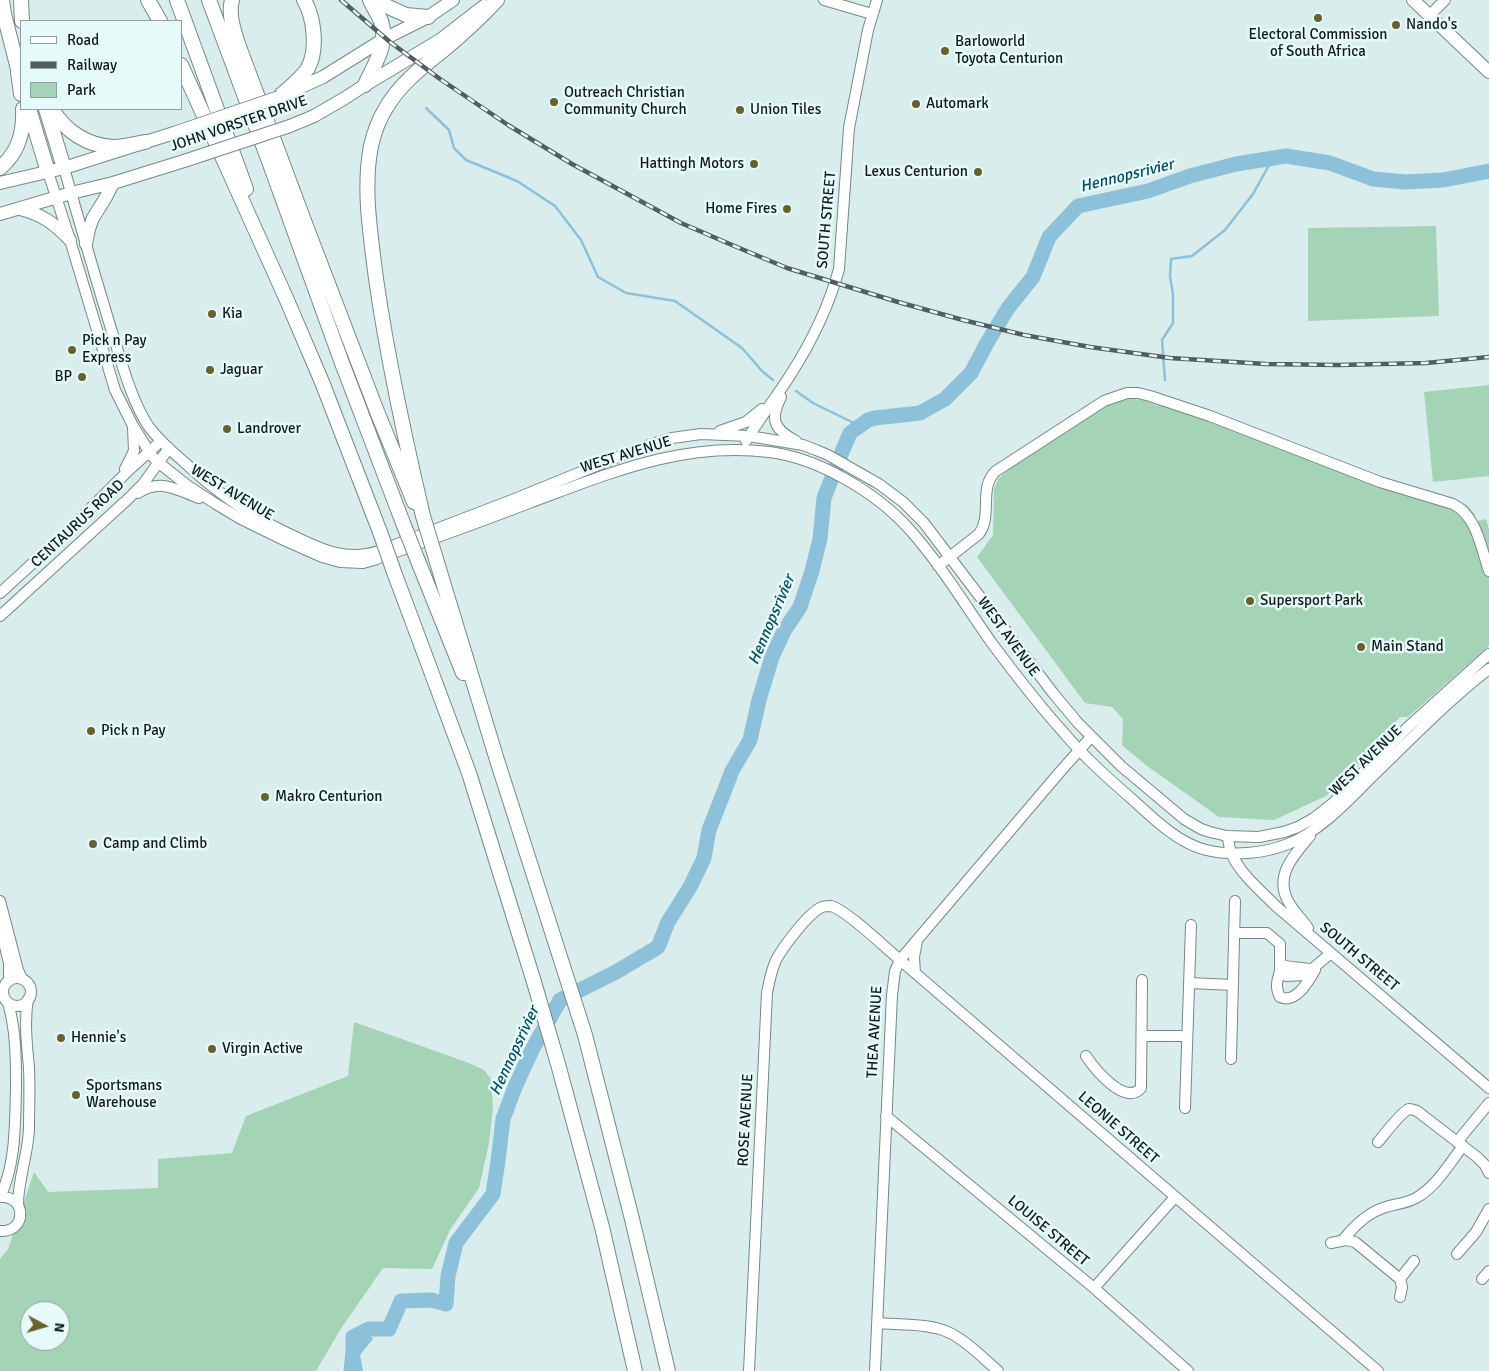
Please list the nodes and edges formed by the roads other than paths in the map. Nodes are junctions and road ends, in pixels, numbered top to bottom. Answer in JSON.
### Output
{"nodes":[{"id":1,"x":2,"y":0,"type":"edge"},
{"id":2,"x":21,"y":0,"type":"edge"},
{"id":3,"x":148,"y":0,"type":"edge"},
{"id":4,"x":154,"y":0,"type":"edge"},
{"id":5,"x":177,"y":0,"type":"edge"},
{"id":6,"x":209,"y":0,"type":"edge"},
{"id":7,"x":232,"y":0,"type":"edge"},
{"id":8,"x":304,"y":0,"type":"edge"},
{"id":9,"x":371,"y":0,"type":"edge"},
{"id":10,"x":453,"y":0,"type":"edge"},
{"id":11,"x":492,"y":0,"type":"edge"},
{"id":12,"x":497,"y":0,"type":"edge"},
{"id":13,"x":824,"y":0,"type":"edge"},
{"id":14,"x":876,"y":0,"type":"edge"},
{"id":15,"x":1413,"y":0,"type":"edge"},
{"id":16,"x":1445,"y":0,"type":"edge"},
{"id":17,"x":872,"y":14,"type":"junction"},
{"id":18,"x":428,"y":16,"type":"junction"},
{"id":19,"x":1429,"y":16,"type":"junction"},
{"id":20,"x":22,"y":20,"type":"edge"},
{"id":21,"x":160,"y":20,"type":"edge"},
{"id":22,"x":161,"y":20,"type":"edge"},
{"id":23,"x":384,"y":40,"type":"junction"},
{"id":24,"x":182,"y":67,"type":"edge"},
{"id":25,"x":1489,"y":72,"type":"edge"},
{"id":26,"x":20,"y":75,"type":"edge"},
{"id":27,"x":365,"y":84,"type":"junction"},
{"id":28,"x":280,"y":96,"type":"junction"},
{"id":29,"x":23,"y":110,"type":"edge"},
{"id":30,"x":30,"y":110,"type":"edge"},
{"id":31,"x":46,"y":110,"type":"edge"},
{"id":32,"x":53,"y":110,"type":"edge"},
{"id":33,"x":145,"y":142,"type":"junction"},
{"id":34,"x":0,"y":168,"type":"edge"},
{"id":35,"x":64,"y":168,"type":"junction"},
{"id":36,"x":48,"y":172,"type":"junction"},
{"id":37,"x":0,"y":183,"type":"edge"},
{"id":38,"x":112,"y":183,"type":"junction"},
{"id":39,"x":71,"y":193,"type":"junction"},
{"id":40,"x":57,"y":197,"type":"junction"},
{"id":41,"x":20,"y":208,"type":"junction"},
{"id":42,"x":0,"y":214,"type":"edge"},
{"id":43,"x":70,"y":240,"type":"junction"},
{"id":44,"x":86,"y":244,"type":"junction"},
{"id":45,"x":286,"y":298,"type":"junction"},
{"id":46,"x":792,"y":374,"type":"junction"},
{"id":47,"x":772,"y":400,"type":"junction"},
{"id":48,"x":133,"y":426,"type":"junction"},
{"id":49,"x":710,"y":434,"type":"junction"},
{"id":50,"x":749,"y":436,"type":"junction"},
{"id":51,"x":165,"y":445,"type":"junction"},
{"id":52,"x":803,"y":445,"type":"junction"},
{"id":53,"x":740,"y":449,"type":"junction"},
{"id":54,"x":149,"y":452,"type":"junction"},
{"id":55,"x":159,"y":463,"type":"junction"},
{"id":56,"x":117,"y":483,"type":"junction"},
{"id":57,"x":128,"y":499,"type":"junction"},
{"id":58,"x":216,"y":504,"type":"junction"},
{"id":59,"x":422,"y":515,"type":"junction"},
{"id":60,"x":950,"y":557,"type":"junction"},
{"id":61,"x":938,"y":566,"type":"junction"},
{"id":62,"x":1489,"y":572,"type":"edge"},
{"id":63,"x":0,"y":593,"type":"edge"},
{"id":64,"x":0,"y":616,"type":"edge"},
{"id":65,"x":1489,"y":654,"type":"edge"},
{"id":66,"x":1489,"y":669,"type":"edge"},
{"id":67,"x":1091,"y":737,"type":"junction"},
{"id":68,"x":1080,"y":750,"type":"junction"},
{"id":69,"x":497,"y":760,"type":"junction"},
{"id":70,"x":1317,"y":828,"type":"junction"},
{"id":71,"x":1227,"y":836,"type":"junction"},
{"id":72,"x":1231,"y":853,"type":"junction"},
{"id":73,"x":1235,"y":900,"type":"dead end"},
{"id":74,"x":0,"y":901,"type":"edge"},
{"id":75,"x":838,"y":909,"type":"joint"},
{"id":76,"x":1191,"y":925,"type":"dead end"},
{"id":77,"x":0,"y":926,"type":"edge"},
{"id":78,"x":1235,"y":933,"type":"junction"},
{"id":79,"x":917,"y":940,"type":"junction"},
{"id":80,"x":1320,"y":943,"type":"junction"},
{"id":81,"x":1331,"y":953,"type":"junction"},
{"id":82,"x":900,"y":960,"type":"junction"},
{"id":83,"x":1315,"y":967,"type":"junction"},
{"id":84,"x":1280,"y":968,"type":"junction"},
{"id":85,"x":915,"y":973,"type":"junction"},
{"id":86,"x":22,"y":980,"type":"junction"},
{"id":87,"x":1142,"y":980,"type":"dead end"},
{"id":88,"x":9,"y":981,"type":"junction"},
{"id":89,"x":1190,"y":983,"type":"junction"},
{"id":90,"x":1233,"y":985,"type":"junction"},
{"id":91,"x":28,"y":999,"type":"junction"},
{"id":92,"x":8,"y":1003,"type":"junction"},
{"id":93,"x":1142,"y":1036,"type":"junction"},
{"id":94,"x":1187,"y":1036,"type":"junction"},
{"id":95,"x":1086,"y":1056,"type":"dead end"},
{"id":96,"x":1231,"y":1059,"type":"dead end"},
{"id":97,"x":1489,"y":1088,"type":"edge"},
{"id":98,"x":1489,"y":1103,"type":"edge"},
{"id":99,"x":1185,"y":1108,"type":"dead end"},
{"id":100,"x":886,"y":1116,"type":"junction"},
{"id":101,"x":14,"y":1137,"type":"junction"},
{"id":102,"x":28,"y":1138,"type":"junction"},
{"id":103,"x":1378,"y":1142,"type":"dead end"},
{"id":104,"x":1460,"y":1144,"type":"junction"},
{"id":105,"x":1489,"y":1173,"type":"edge"},
{"id":106,"x":0,"y":1197,"type":"edge"},
{"id":107,"x":1175,"y":1197,"type":"junction"},
{"id":108,"x":18,"y":1205,"type":"junction"},
{"id":109,"x":1489,"y":1209,"type":"edge"},
{"id":110,"x":3,"y":1231,"type":"edge"},
{"id":111,"x":0,"y":1239,"type":"edge"},
{"id":112,"x":1343,"y":1240,"type":"junction"},
{"id":113,"x":1331,"y":1243,"type":"dead end"},
{"id":114,"x":1457,"y":1254,"type":"dead end"},
{"id":115,"x":1414,"y":1261,"type":"dead end"},
{"id":116,"x":1400,"y":1279,"type":"junction"},
{"id":117,"x":1094,"y":1288,"type":"junction"},
{"id":118,"x":1400,"y":1297,"type":"dead end"},
{"id":119,"x":877,"y":1323,"type":"junction"},
{"id":120,"x":636,"y":1371,"type":"edge"},
{"id":121,"x":668,"y":1371,"type":"edge"},
{"id":122,"x":749,"y":1371,"type":"edge"},
{"id":123,"x":875,"y":1371,"type":"edge"},
{"id":124,"x":998,"y":1371,"type":"edge"},
{"id":125,"x":1188,"y":1371,"type":"edge"},
{"id":126,"x":1378,"y":1371,"type":"edge"}],
"edges":[{"from":1,"to":26,"type":"highway"},
{"from":2,"to":20,"type":"highway"},
{"from":3,"to":21,"type":"highway"},
{"from":4,"to":22,"type":"highway"},
{"from":5,"to":45,"type":"highway"},
{"from":6,"to":69,"type":"highway","bridge":true},
{"from":7,"to":59,"type":"highway"},
{"from":8,"to":28,"type":"highway"},
{"from":9,"to":18,"type":"highway"},
{"from":9,"to":23,"type":"highway"},
{"from":10,"to":18,"type":"main road","name":"JOHN VORSTER DRIVE"},
{"from":11,"to":27,"type":"main road","name":"JOHN VORSTER DRIVE"},
{"from":12,"to":59,"type":"highway"},
{"from":13,"to":17,"type":"street"},
{"from":14,"to":17,"type":"street","name":"SOUTH STREET"},
{"from":15,"to":19,"type":"main road"},
{"from":16,"to":19,"type":"street"},
{"from":17,"to":46,"type":"street","name":"SOUTH STREET"},
{"from":18,"to":23,"type":"main road","name":"JOHN VORSTER DRIVE"},
{"from":19,"to":25,"type":"main road"},
{"from":23,"to":27,"type":"highway"},
{"from":23,"to":28,"type":"main road","name":"JOHN VORSTER DRIVE"},
{"from":24,"to":45,"type":"highway"},
{"from":27,"to":38,"type":"main road","name":"JOHN VORSTER DRIVE","bridge":true},
{"from":28,"to":33,"type":"main road","name":"JOHN VORSTER DRIVE","bridge":true},
{"from":29,"to":34,"type":"highway"},
{"from":30,"to":36,"type":"highway"},
{"from":31,"to":35,"type":"highway"},
{"from":32,"to":33,"type":"highway"},
{"from":33,"to":35,"type":"main road","name":"JOHN VORSTER DRIVE"},
{"from":35,"to":36,"type":"main road","name":"JOHN VORSTER DRIVE"},
{"from":35,"to":39,"type":"street","name":"WEST AVENUE"},
{"from":36,"to":37,"type":"main road","name":"JOHN VORSTER DRIVE"},
{"from":36,"to":40,"type":"street","name":"WEST AVENUE"},
{"from":38,"to":39,"type":"main road","name":"JOHN VORSTER DRIVE"},
{"from":38,"to":44,"type":"main road"},
{"from":39,"to":40,"type":"main road","name":"JOHN VORSTER DRIVE"},
{"from":39,"to":44,"type":"street","name":"WEST AVENUE"},
{"from":40,"to":41,"type":"main road","name":"JOHN VORSTER DRIVE"},
{"from":40,"to":43,"type":"street","name":"WEST AVENUE"},
{"from":41,"to":42,"type":"main road","name":"JOHN VORSTER DRIVE"},
{"from":41,"to":43,"type":"main road"},
{"from":43,"to":48,"type":"street","name":"WEST AVENUE"},
{"from":44,"to":51,"type":"street","name":"WEST AVENUE"},
{"from":45,"to":120,"type":"highway","bridge":true},
{"from":46,"to":47,"type":"street","name":"SOUTH STREET"},
{"from":46,"to":52,"type":"street"},
{"from":47,"to":49,"type":"street"},
{"from":47,"to":50,"type":"street","name":"SOUTH STREET"},
{"from":48,"to":54,"type":"street","name":"WEST AVENUE"},
{"from":48,"to":56,"type":"street"},
{"from":49,"to":50,"type":"street","name":"WEST AVENUE"},
{"from":49,"to":51,"type":"street","name":"WEST AVENUE"},
{"from":50,"to":52,"type":"street","name":"WEST AVENUE"},
{"from":50,"to":53,"type":"street","name":"SOUTH STREET"},
{"from":51,"to":54,"type":"street","name":"CENTAURUS ROAD"},
{"from":51,"to":55,"type":"street","name":"CENTAURUS ROAD"},
{"from":52,"to":60,"type":"street","name":"WEST AVENUE"},
{"from":53,"to":58,"type":"street","name":"WEST AVENUE"},
{"from":53,"to":61,"type":"street","name":"WEST AVENUE"},
{"from":54,"to":55,"type":"street","name":"WEST AVENUE"},
{"from":54,"to":56,"type":"street","name":"CENTAURUS ROAD"},
{"from":55,"to":57,"type":"street","name":"CENTAURUS ROAD"},
{"from":55,"to":58,"type":"street","name":"WEST AVENUE"},
{"from":56,"to":63,"type":"street","name":"CENTAURUS ROAD"},
{"from":57,"to":58,"type":"street"},
{"from":57,"to":64,"type":"street","name":"CENTAURUS ROAD"},
{"from":59,"to":69,"type":"highway","bridge":true},
{"from":60,"to":61,"type":"street"},
{"from":60,"to":62,"type":"street"},
{"from":60,"to":67,"type":"street","name":"WEST AVENUE"},
{"from":61,"to":68,"type":"street","name":"WEST AVENUE"},
{"from":65,"to":71,"type":"street","name":"WEST AVENUE"},
{"from":66,"to":70,"type":"street","name":"WEST AVENUE"},
{"from":67,"to":68,"type":"street","name":"THEA AVENUE"},
{"from":67,"to":71,"type":"street","name":"WEST AVENUE"},
{"from":68,"to":72,"type":"street","name":"WEST AVENUE"},
{"from":68,"to":79,"type":"street","name":"THEA AVENUE"},
{"from":69,"to":121,"type":"highway"},
{"from":70,"to":72,"type":"street","name":"WEST AVENUE"},
{"from":70,"to":80,"type":"street"},
{"from":71,"to":72,"type":"street","name":"SOUTH STREET"},
{"from":72,"to":80,"type":"street","name":"SOUTH STREET"},
{"from":73,"to":78,"type":"street"},
{"from":74,"to":86,"type":"street"},
{"from":75,"to":82,"type":"street","name":"LEONIE STREET"},
{"from":75,"to":122,"type":"street","name":"ROSE AVENUE"},
{"from":76,"to":89,"type":"street"},
{"from":77,"to":88,"type":"street"},
{"from":78,"to":84,"type":"street"},
{"from":78,"to":90,"type":"street"},
{"from":79,"to":82,"type":"street","name":"THEA AVENUE"},
{"from":79,"to":85,"type":"street"},
{"from":80,"to":81,"type":"street","name":"SOUTH STREET"},
{"from":81,"to":83,"type":"street"},
{"from":81,"to":97,"type":"street","name":"SOUTH STREET"},
{"from":82,"to":85,"type":"street","name":"LEONIE STREET"},
{"from":82,"to":100,"type":"street","name":"THEA AVENUE"},
{"from":83,"to":84,"type":"street"},
{"from":83,"to":84,"type":"street"},
{"from":85,"to":107,"type":"street","name":"LEONIE STREET"},
{"from":86,"to":88,"type":"street"},
{"from":86,"to":91,"type":"street"},
{"from":87,"to":93,"type":"street"},
{"from":88,"to":92,"type":"street"},
{"from":89,"to":90,"type":"street"},
{"from":89,"to":94,"type":"street"},
{"from":90,"to":96,"type":"street"},
{"from":91,"to":92,"type":"street"},
{"from":91,"to":102,"type":"street"},
{"from":92,"to":101,"type":"street"},
{"from":93,"to":94,"type":"street"},
{"from":93,"to":95,"type":"street"},
{"from":94,"to":99,"type":"street"},
{"from":98,"to":104,"type":"street"},
{"from":100,"to":117,"type":"street","name":"LOUISE STREET"},
{"from":100,"to":119,"type":"street","name":"THEA AVENUE"},
{"from":101,"to":102,"type":"street"},
{"from":101,"to":106,"type":"street"},
{"from":102,"to":108,"type":"street"},
{"from":103,"to":104,"type":"street"},
{"from":104,"to":105,"type":"street"},
{"from":104,"to":112,"type":"street"},
{"from":106,"to":108,"type":"street"},
{"from":107,"to":117,"type":"street"},
{"from":107,"to":126,"type":"street","name":"LEONIE STREET"},
{"from":108,"to":110,"type":"street"},
{"from":109,"to":114,"type":"street"},
{"from":110,"to":111,"type":"street"},
{"from":112,"to":113,"type":"street"},
{"from":112,"to":116,"type":"street"},
{"from":115,"to":116,"type":"street"},
{"from":116,"to":118,"type":"street"},
{"from":117,"to":125,"type":"street","name":"LOUISE STREET"},
{"from":119,"to":123,"type":"street","name":"THEA AVENUE"},
{"from":119,"to":124,"type":"street"}]}
